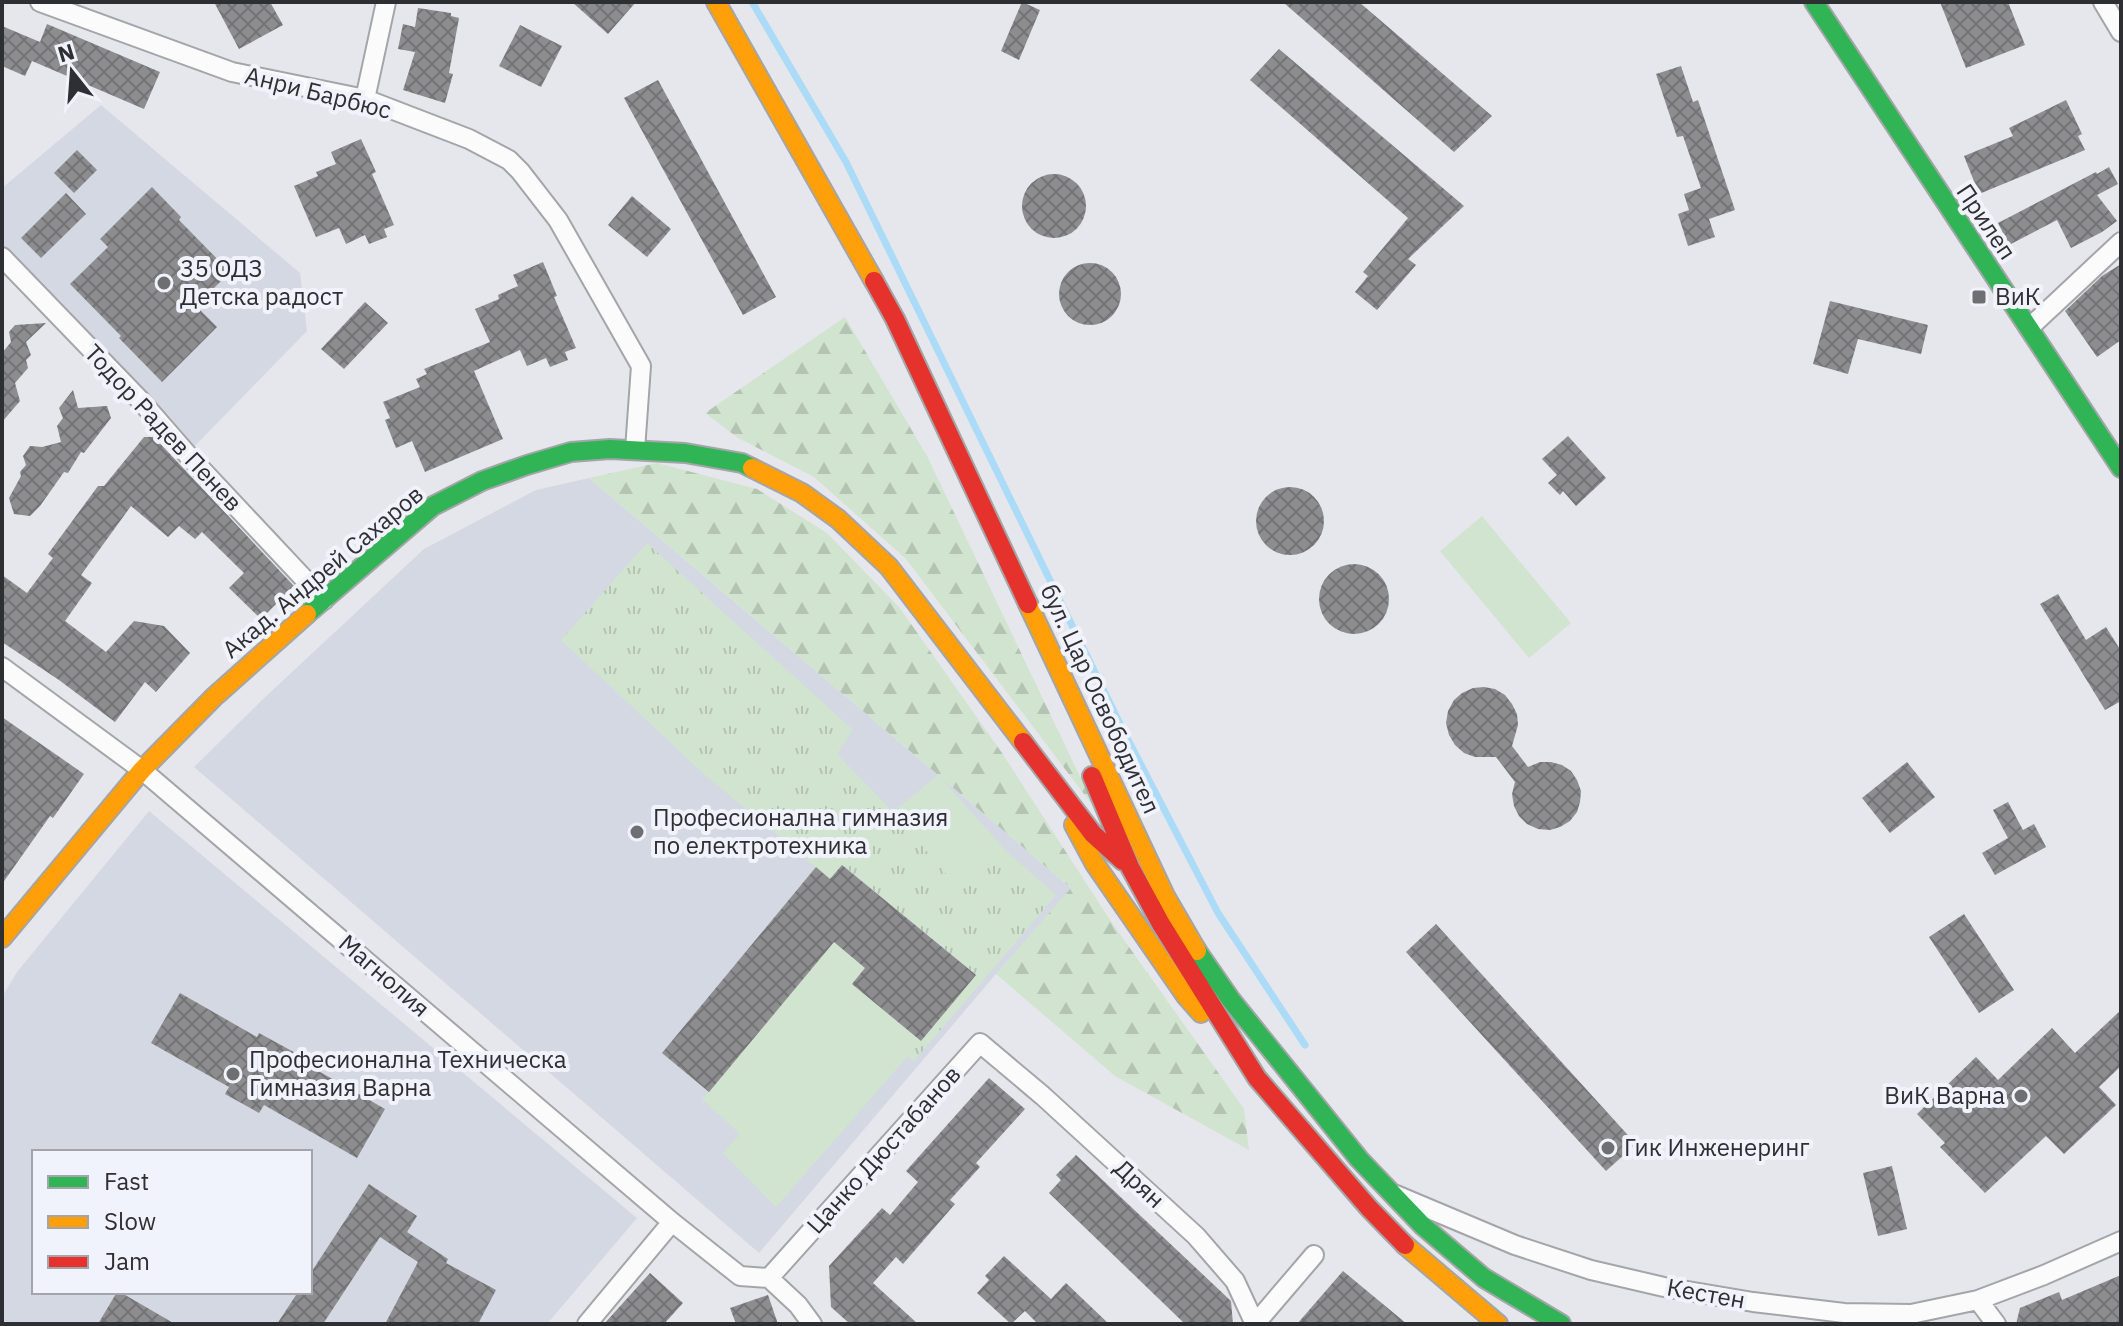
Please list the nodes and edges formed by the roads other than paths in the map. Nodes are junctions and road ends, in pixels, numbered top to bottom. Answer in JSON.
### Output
{"nodes":[{"id":1,"x":40,"y":2,"type":"edge"},
{"id":2,"x":386,"y":2,"type":"edge"},
{"id":3,"x":698,"y":2,"type":"edge"},
{"id":4,"x":716,"y":2,"type":"edge"},
{"id":5,"x":1814,"y":2,"type":"edge"},
{"id":6,"x":2103,"y":2,"type":"edge"},
{"id":7,"x":2121,"y":32,"type":"edge"},
{"id":8,"x":365,"y":99,"type":"junction"},
{"id":9,"x":2121,"y":242,"type":"edge"},
{"id":10,"x":2,"y":257,"type":"edge"},
{"id":11,"x":2029,"y":328,"type":"junction"},
{"id":12,"x":635,"y":450,"type":"junction"},
{"id":13,"x":2121,"y":468,"type":"edge"},
{"id":14,"x":324,"y":600,"type":"junction"},
{"id":15,"x":2,"y":667,"type":"edge"},
{"id":16,"x":1036,"y":759,"type":"junction"},
{"id":17,"x":142,"y":770,"type":"junction"},
{"id":18,"x":1130,"y":867,"type":"junction"},
{"id":19,"x":1165,"y":896,"type":"junction"},
{"id":20,"x":2,"y":938,"type":"edge"},
{"id":21,"x":1003,"y":1061,"type":"joint"},
{"id":22,"x":1257,"y":1078,"type":"junction"},
{"id":23,"x":1390,"y":1192,"type":"junction"},
{"id":24,"x":672,"y":1222,"type":"junction"},
{"id":25,"x":2121,"y":1241,"type":"edge"},
{"id":26,"x":1314,"y":1255,"type":"dead end"},
{"id":27,"x":769,"y":1278,"type":"junction"},
{"id":28,"x":1978,"y":1300,"type":"junction"},
{"id":29,"x":587,"y":1324,"type":"edge"},
{"id":30,"x":812,"y":1324,"type":"edge"},
{"id":31,"x":1255,"y":1324,"type":"edge"},
{"id":32,"x":1498,"y":1324,"type":"edge"},
{"id":33,"x":1561,"y":1324,"type":"edge"},
{"id":34,"x":1996,"y":1324,"type":"edge"}],
"edges":[{"from":1,"to":8,"type":"street","name":"Анри Барбюс"},
{"from":2,"to":8,"type":"street"},
{"from":3,"to":18,"type":"main road","name":"бул. Цар Освободител"},
{"from":4,"to":19,"type":"main road","name":"бул. Цар Освободител"},
{"from":5,"to":11,"type":"main road","name":"Прилеп"},
{"from":6,"to":7,"type":"street"},
{"from":8,"to":12,"type":"street","name":"Анри Барбюс"},
{"from":9,"to":11,"type":"street"},
{"from":10,"to":14,"type":"street","name":"Тодор Радев Пенев"},
{"from":11,"to":13,"type":"main road","name":"Прилеп"},
{"from":12,"to":14,"type":"main road","name":"Акад. Андрей Сахаров"},
{"from":12,"to":16,"type":"main road","name":"Акад. Андрей Сахаров"},
{"from":14,"to":17,"type":"main road","name":"Акад. Андрей Сахаров"},
{"from":15,"to":17,"type":"street","name":"Магнолия"},
{"from":16,"to":18,"type":"main road"},
{"from":16,"to":22,"type":"main road"},
{"from":17,"to":20,"type":"main road","name":"Акад. Андрей Сахаров"},
{"from":17,"to":24,"type":"street","name":"Магнолия"},
{"from":18,"to":19,"type":"main road"},
{"from":18,"to":22,"type":"main road","name":"бул. Цар Освободител"},
{"from":19,"to":23,"type":"main road","name":"бул. Цар Освободител"},
{"from":21,"to":27,"type":"street","name":"Цанко Дюстабанов"},
{"from":21,"to":31,"type":"street","name":"Дрян"},
{"from":22,"to":32,"type":"main road","name":"бул. Цар Освободител"},
{"from":23,"to":28,"type":"street","name":"Кестен"},
{"from":23,"to":33,"type":"main road","name":"бул. Цар Освободител"},
{"from":24,"to":27,"type":"street","name":"Магнолия"},
{"from":24,"to":29,"type":"street"},
{"from":25,"to":28,"type":"street","name":"Кестен"},
{"from":26,"to":31,"type":"street"},
{"from":27,"to":30,"type":"street","name":"Магнолия"},
{"from":28,"to":34,"type":"street"}]}
